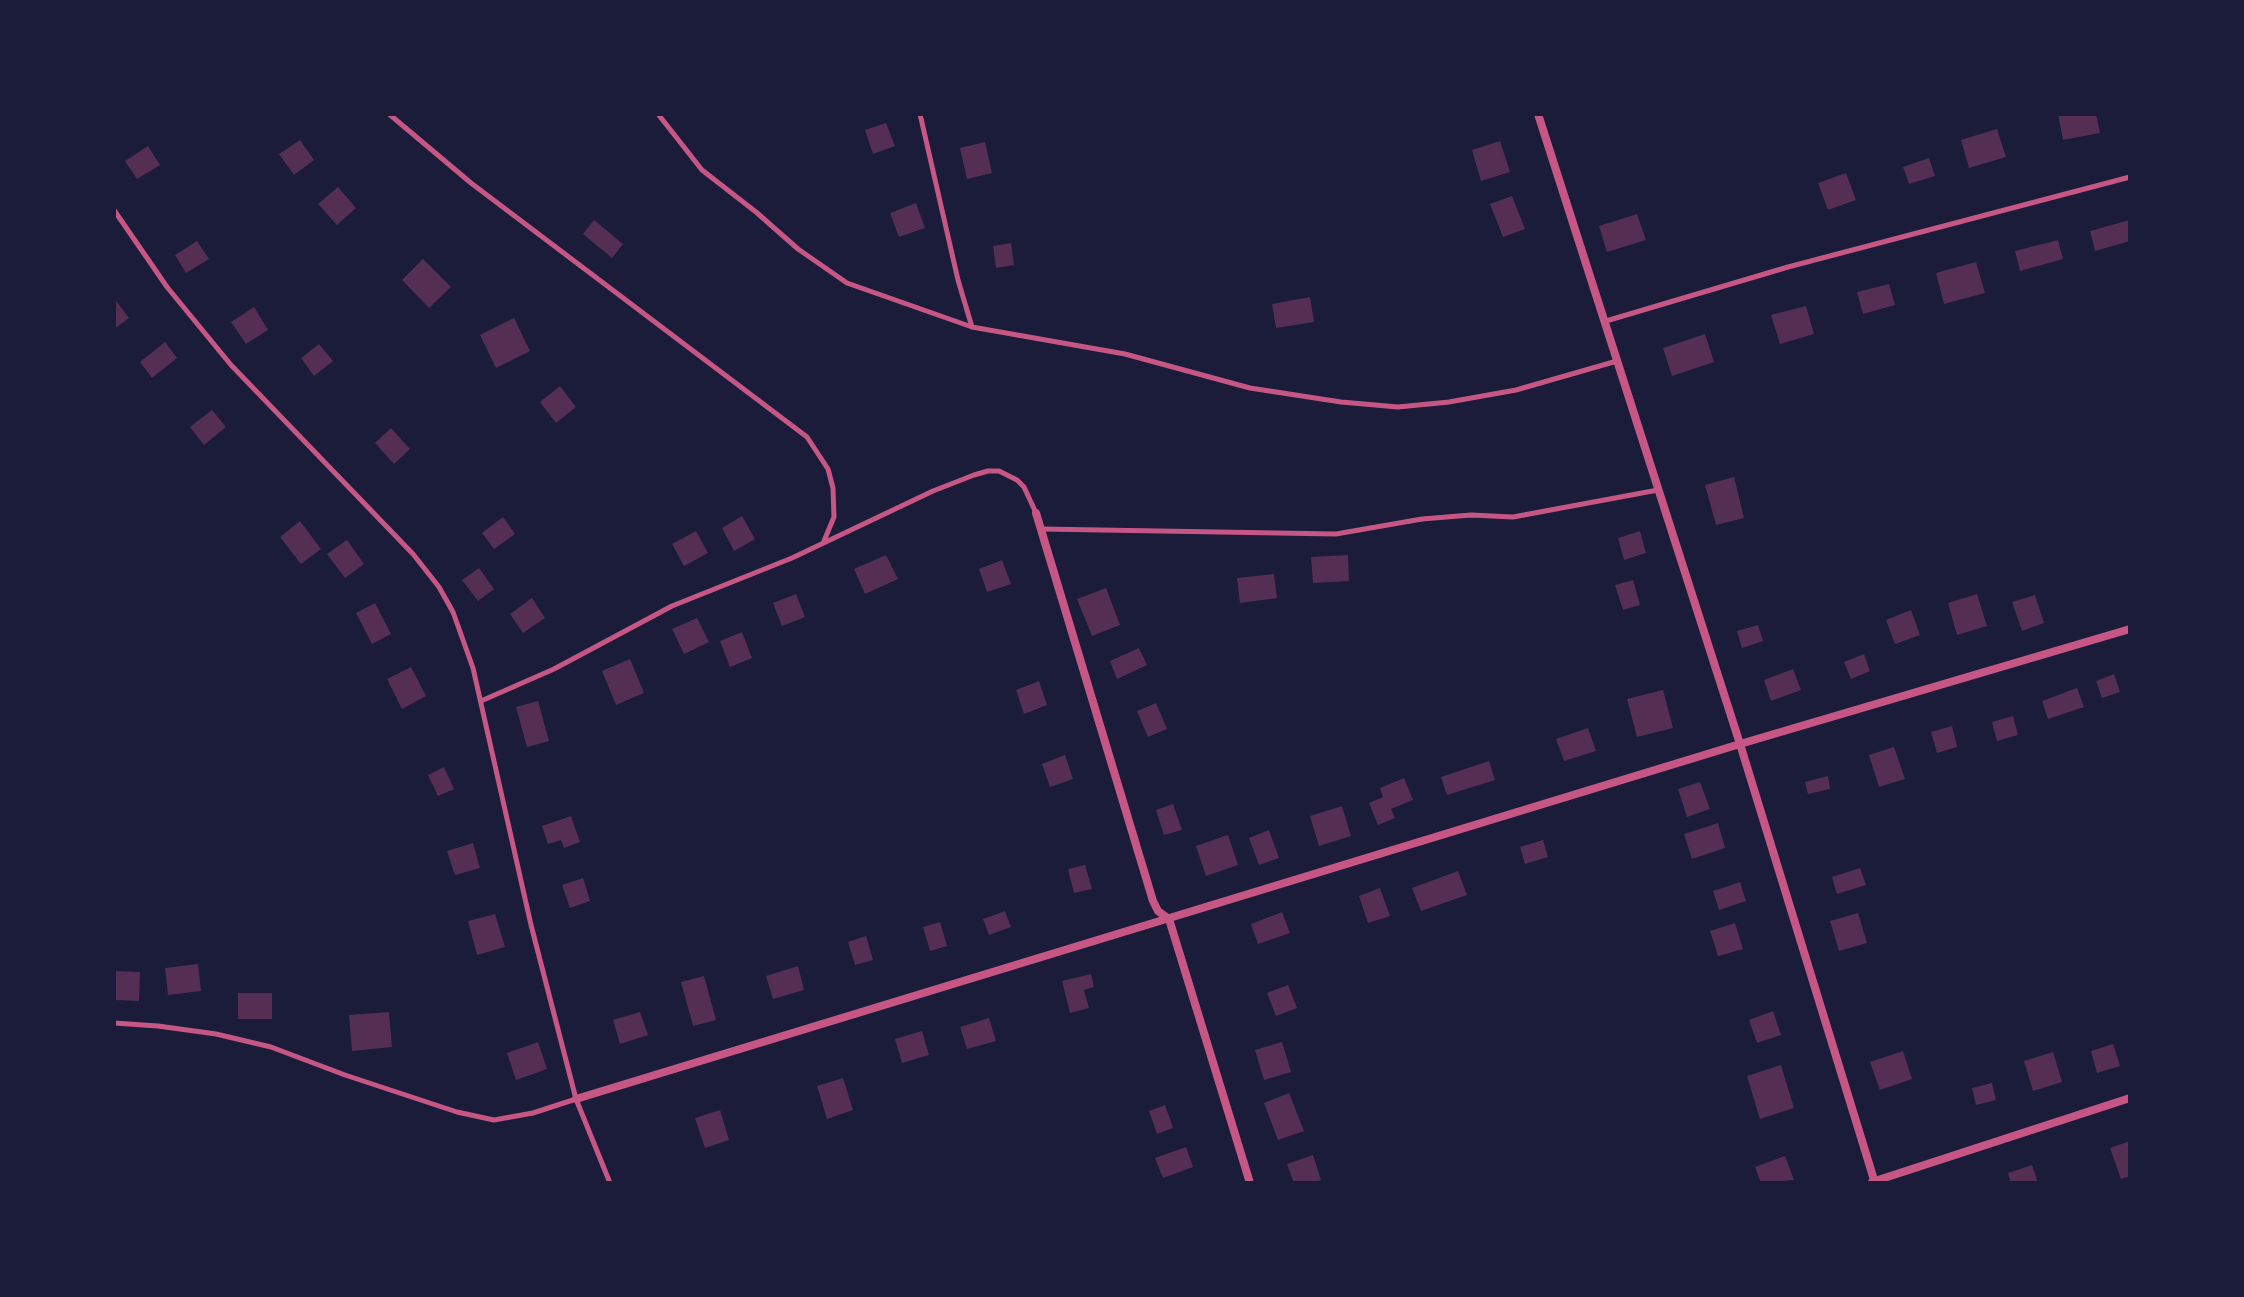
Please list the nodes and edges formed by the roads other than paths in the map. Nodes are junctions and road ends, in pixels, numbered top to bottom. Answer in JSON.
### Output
{"nodes":[{"id":1,"x":389,"y":114,"type":"edge"},
{"id":2,"x":658,"y":114,"type":"edge"},
{"id":3,"x":920,"y":114,"type":"edge"},
{"id":4,"x":1538,"y":114,"type":"edge"},
{"id":5,"x":2130,"y":177,"type":"edge"},
{"id":6,"x":114,"y":210,"type":"edge"},
{"id":7,"x":1606,"y":321,"type":"junction"},
{"id":8,"x":972,"y":327,"type":"junction"},
{"id":9,"x":1618,"y":361,"type":"junction"},
{"id":10,"x":1658,"y":490,"type":"junction"},
{"id":11,"x":1036,"y":513,"type":"joint"},
{"id":12,"x":1041,"y":529,"type":"junction"},
{"id":13,"x":824,"y":541,"type":"junction"},
{"id":14,"x":2130,"y":629,"type":"edge"},
{"id":15,"x":481,"y":701,"type":"junction"},
{"id":16,"x":1740,"y":744,"type":"junction"},
{"id":17,"x":1169,"y":919,"type":"junction"},
{"id":18,"x":114,"y":1023,"type":"edge"},
{"id":19,"x":2130,"y":1098,"type":"edge"},
{"id":20,"x":576,"y":1099,"type":"junction"},
{"id":21,"x":1873,"y":1182,"type":"edge"},
{"id":22,"x":610,"y":1183,"type":"edge"},
{"id":23,"x":1250,"y":1183,"type":"edge"}],
"edges":[{"from":1,"to":13,"type":"lane"},
{"from":2,"to":8,"type":"lane"},
{"from":3,"to":8,"type":"lane"},
{"from":4,"to":7,"type":"street"},
{"from":5,"to":7,"type":"lane"},
{"from":6,"to":15,"type":"lane"},
{"from":7,"to":9,"type":"street"},
{"from":8,"to":9,"type":"lane"},
{"from":9,"to":10,"type":"street"},
{"from":10,"to":12,"type":"lane"},
{"from":10,"to":16,"type":"street"},
{"from":11,"to":12,"type":"street"},
{"from":11,"to":13,"type":"lane"},
{"from":12,"to":17,"type":"street"},
{"from":13,"to":15,"type":"lane"},
{"from":14,"to":16,"type":"street"},
{"from":15,"to":20,"type":"lane"},
{"from":16,"to":17,"type":"street"},
{"from":16,"to":21,"type":"street"},
{"from":17,"to":20,"type":"street"},
{"from":17,"to":23,"type":"street"},
{"from":18,"to":20,"type":"lane"},
{"from":19,"to":21,"type":"street"},
{"from":20,"to":22,"type":"lane"}]}
